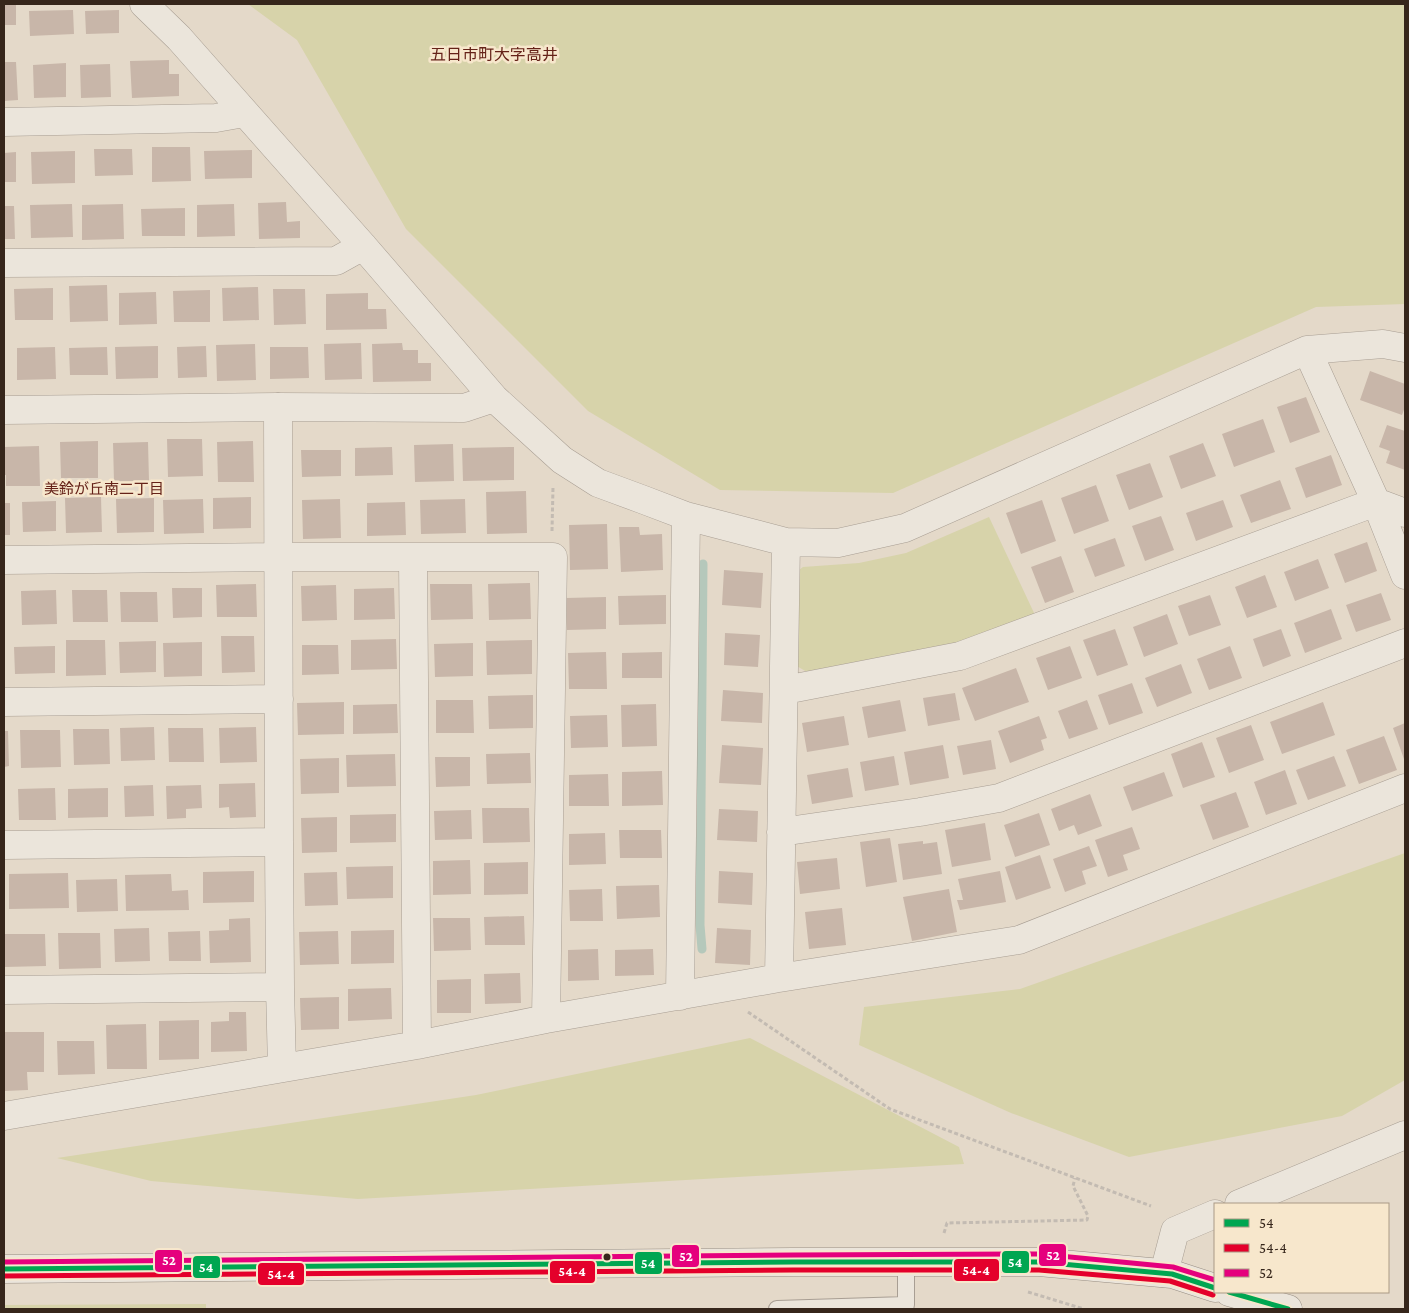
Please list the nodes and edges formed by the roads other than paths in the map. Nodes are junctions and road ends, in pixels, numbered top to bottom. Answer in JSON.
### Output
{"nodes":[{"id":1,"x":144,"y":4,"type":"edge"},
{"id":2,"x":244,"y":113,"type":"junction"},
{"id":3,"x":4,"y":122,"type":"edge"},
{"id":4,"x":364,"y":246,"type":"junction"},
{"id":5,"x":4,"y":263,"type":"edge"},
{"id":6,"x":1405,"y":348,"type":"edge"},
{"id":7,"x":1307,"y":350,"type":"junction"},
{"id":8,"x":494,"y":398,"type":"junction"},
{"id":9,"x":278,"y":407,"type":"junction"},
{"id":10,"x":4,"y":410,"type":"edge"},
{"id":11,"x":1376,"y":502,"type":"junction"},
{"id":12,"x":1405,"y":513,"type":"edge"},
{"id":13,"x":686,"y":516,"type":"junction"},
{"id":14,"x":786,"y":542,"type":"junction"},
{"id":15,"x":278,"y":557,"type":"junction"},
{"id":16,"x":413,"y":558,"type":"junction"},
{"id":17,"x":4,"y":560,"type":"edge"},
{"id":18,"x":1405,"y":575,"type":"edge"},
{"id":19,"x":1405,"y":643,"type":"edge"},
{"id":20,"x":785,"y":690,"type":"junction"},
{"id":21,"x":279,"y":699,"type":"junction"},
{"id":22,"x":4,"y":702,"type":"edge"},
{"id":23,"x":1405,"y":788,"type":"edge"},
{"id":24,"x":781,"y":832,"type":"junction"},
{"id":25,"x":278,"y":842,"type":"junction"},
{"id":26,"x":4,"y":845,"type":"edge"},
{"id":27,"x":779,"y":978,"type":"junction"},
{"id":28,"x":280,"y":988,"type":"junction"},
{"id":29,"x":4,"y":990,"type":"edge"},
{"id":30,"x":680,"y":996,"type":"junction"},
{"id":31,"x":546,"y":1019,"type":"junction"},
{"id":32,"x":417,"y":1046,"type":"junction"},
{"id":33,"x":282,"y":1068,"type":"junction"},
{"id":34,"x":4,"y":1116,"type":"edge"},
{"id":35,"x":1405,"y":1135,"type":"edge"},
{"id":36,"x":1241,"y":1203,"type":"edge"},
{"id":37,"x":1214,"y":1214,"type":"edge"},
{"id":38,"x":906,"y":1262,"type":"junction"},
{"id":39,"x":4,"y":1269,"type":"edge"},
{"id":40,"x":1164,"y":1273,"type":"junction"},
{"id":41,"x":1214,"y":1288,"type":"edge"},
{"id":42,"x":1232,"y":1293,"type":"edge"},
{"id":43,"x":1277,"y":1308,"type":"edge"},
{"id":44,"x":777,"y":1309,"type":"edge"}],
"edges":[{"from":1,"to":2,"type":"street"},
{"from":2,"to":3,"type":"street"},
{"from":2,"to":4,"type":"street"},
{"from":4,"to":5,"type":"street"},
{"from":4,"to":8,"type":"street"},
{"from":6,"to":7,"type":"street"},
{"from":7,"to":11,"type":"street"},
{"from":7,"to":14,"type":"street"},
{"from":8,"to":9,"type":"street"},
{"from":8,"to":13,"type":"street"},
{"from":9,"to":10,"type":"street"},
{"from":9,"to":15,"type":"street"},
{"from":11,"to":12,"type":"street"},
{"from":11,"to":18,"type":"street"},
{"from":11,"to":20,"type":"street"},
{"from":13,"to":14,"type":"street"},
{"from":13,"to":30,"type":"street"},
{"from":14,"to":20,"type":"street"},
{"from":15,"to":16,"type":"street"},
{"from":15,"to":17,"type":"street"},
{"from":15,"to":21,"type":"street"},
{"from":16,"to":31,"type":"street"},
{"from":16,"to":32,"type":"street"},
{"from":19,"to":24,"type":"street"},
{"from":20,"to":24,"type":"street"},
{"from":21,"to":22,"type":"street"},
{"from":21,"to":25,"type":"street"},
{"from":23,"to":27,"type":"street"},
{"from":24,"to":27,"type":"street"},
{"from":25,"to":26,"type":"street"},
{"from":25,"to":28,"type":"street"},
{"from":27,"to":30,"type":"street"},
{"from":28,"to":29,"type":"street"},
{"from":28,"to":33,"type":"street"},
{"from":30,"to":31,"type":"street"},
{"from":31,"to":32,"type":"street"},
{"from":32,"to":33,"type":"street"},
{"from":33,"to":34,"type":"street"},
{"from":35,"to":36,"type":"street"},
{"from":37,"to":40,"type":"street"},
{"from":38,"to":39,"type":"street"},
{"from":38,"to":40,"type":"street"},
{"from":38,"to":44,"type":"lane"},
{"from":40,"to":41,"type":"street"},
{"from":42,"to":43,"type":"street"}]}
